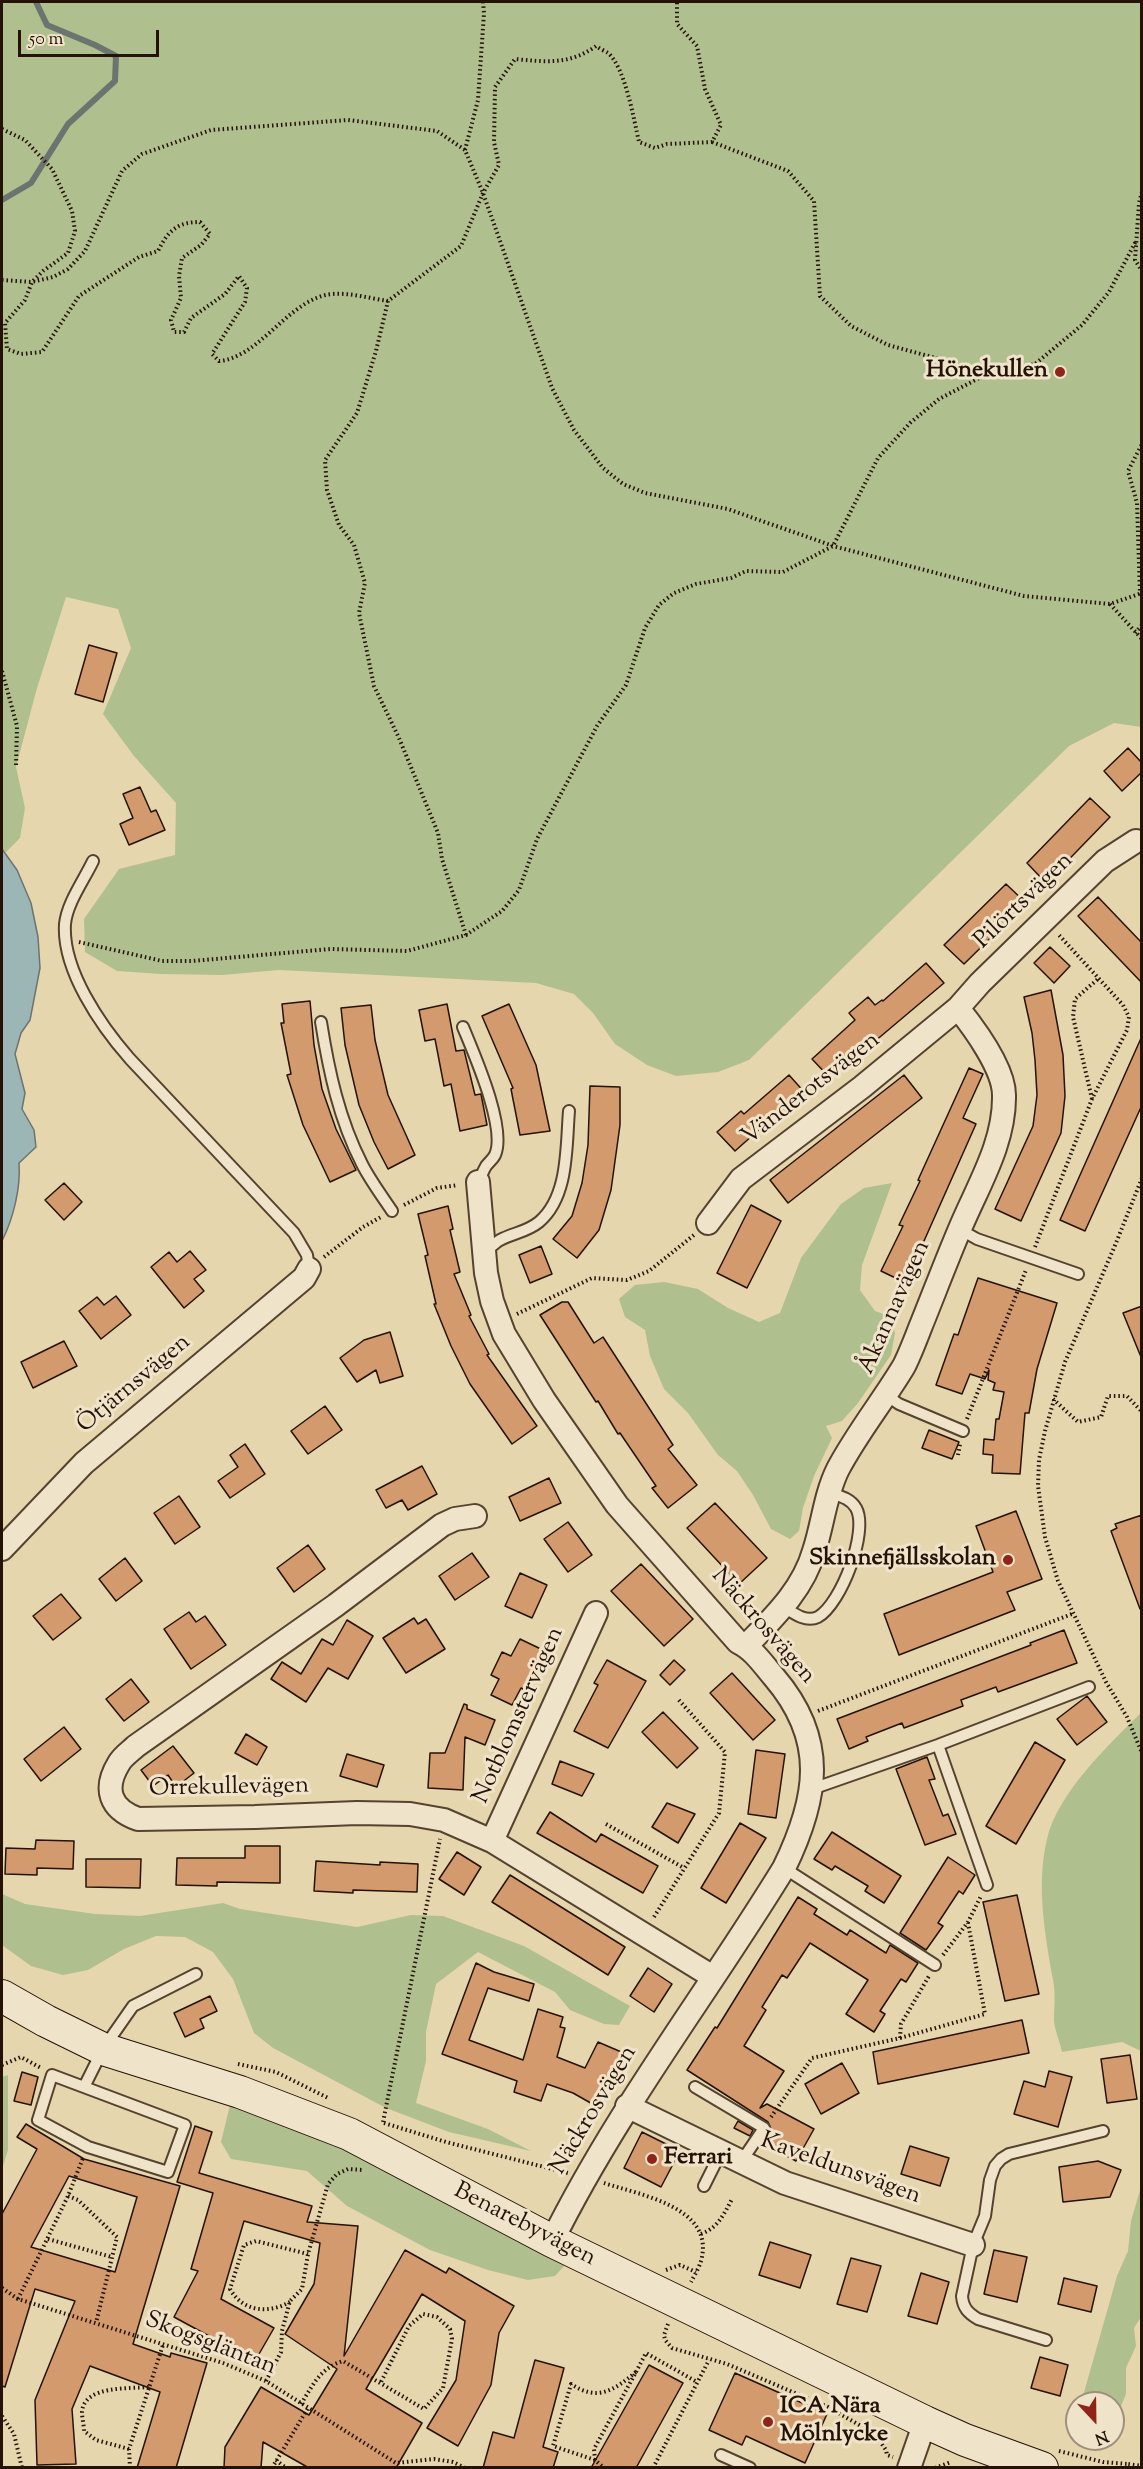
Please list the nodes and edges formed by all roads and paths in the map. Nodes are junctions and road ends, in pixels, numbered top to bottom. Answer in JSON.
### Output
{"nodes":[{"id":1,"x":483,"y":2,"type":"edge"},
{"id":2,"x":677,"y":2,"type":"edge"},
{"id":3,"x":2,"y":129,"type":"edge"},
{"id":4,"x":712,"y":142,"type":"junction"},
{"id":5,"x":465,"y":150,"type":"junction"},
{"id":6,"x":1142,"y":192,"type":"edge"},
{"id":7,"x":483,"y":193,"type":"junction"},
{"id":8,"x":1136,"y":241,"type":"junction"},
{"id":9,"x":1142,"y":271,"type":"edge"},
{"id":10,"x":2,"y":280,"type":"edge"},
{"id":11,"x":32,"y":282,"type":"junction"},
{"id":12,"x":388,"y":301,"type":"junction"},
{"id":13,"x":985,"y":375,"type":"junction"},
{"id":14,"x":1142,"y":444,"type":"edge"},
{"id":15,"x":832,"y":546,"type":"junction"},
{"id":16,"x":1141,"y":594,"type":"edge"},
{"id":17,"x":1110,"y":604,"type":"junction"},
{"id":18,"x":1142,"y":625,"type":"edge"},
{"id":19,"x":1135,"y":633,"type":"junction"},
{"id":20,"x":1142,"y":639,"type":"edge"},
{"id":21,"x":2,"y":671,"type":"edge"},
{"id":22,"x":17,"y":725,"type":"dead end"},
{"id":23,"x":1139,"y":844,"type":"edge"},
{"id":24,"x":93,"y":861,"type":"dead end"},
{"id":25,"x":1045,"y":921,"type":"junction"},
{"id":26,"x":466,"y":935,"type":"junction"},
{"id":27,"x":67,"y":940,"type":"junction"},
{"id":28,"x":1099,"y":978,"type":"junction"},
{"id":29,"x":958,"y":1008,"type":"junction"},
{"id":30,"x":321,"y":1022,"type":"dead end"},
{"id":31,"x":464,"y":1027,"type":"dead end"},
{"id":32,"x":1092,"y":1099,"type":"junction"},
{"id":33,"x":569,"y":1111,"type":"dead end"},
{"id":34,"x":1142,"y":1178,"type":"edge"},
{"id":35,"x":478,"y":1182,"type":"joint"},
{"id":36,"x":392,"y":1211,"type":"dead end"},
{"id":37,"x":708,"y":1223,"type":"joint"},
{"id":38,"x":959,"y":1229,"type":"junction"},
{"id":39,"x":485,"y":1252,"type":"junction"},
{"id":40,"x":1031,"y":1258,"type":"junction"},
{"id":41,"x":309,"y":1269,"type":"joint"},
{"id":42,"x":1078,"y":1274,"type":"dead end"},
{"id":43,"x":500,"y":1322,"type":"junction"},
{"id":44,"x":886,"y":1395,"type":"junction"},
{"id":45,"x":1053,"y":1399,"type":"junction"},
{"id":46,"x":1142,"y":1412,"type":"edge"},
{"id":47,"x":963,"y":1431,"type":"junction"},
{"id":48,"x":958,"y":1455,"type":"dead end"},
{"id":49,"x":828,"y":1492,"type":"junction"},
{"id":50,"x":475,"y":1516,"type":"dead end"},
{"id":51,"x":2,"y":1549,"type":"edge"},
{"id":52,"x":784,"y":1607,"type":"junction"},
{"id":53,"x":596,"y":1612,"type":"dead end"},
{"id":54,"x":1072,"y":1614,"type":"junction"},
{"id":55,"x":746,"y":1646,"type":"junction"},
{"id":56,"x":1089,"y":1687,"type":"dead end"},
{"id":57,"x":678,"y":1699,"type":"dead end"},
{"id":58,"x":802,"y":1717,"type":"junction"},
{"id":59,"x":938,"y":1745,"type":"junction"},
{"id":60,"x":1142,"y":1753,"type":"edge"},
{"id":61,"x":812,"y":1789,"type":"junction"},
{"id":62,"x":606,"y":1824,"type":"dead end"},
{"id":63,"x":441,"y":1832,"type":"dead end"},
{"id":64,"x":492,"y":1841,"type":"junction"},
{"id":65,"x":684,"y":1868,"type":"junction"},
{"id":66,"x":784,"y":1868,"type":"junction"},
{"id":67,"x":987,"y":1885,"type":"joint"},
{"id":68,"x":968,"y":1922,"type":"junction"},
{"id":69,"x":644,"y":1933,"type":"junction"},
{"id":70,"x":935,"y":1965,"type":"junction"},
{"id":71,"x":196,"y":1974,"type":"dead end"},
{"id":72,"x":713,"y":1977,"type":"junction"},
{"id":73,"x":2,"y":1996,"type":"edge"},
{"id":74,"x":900,"y":2038,"type":"junction"},
{"id":75,"x":103,"y":2049,"type":"junction"},
{"id":76,"x":227,"y":2062,"type":"dead end"},
{"id":77,"x":2,"y":2066,"type":"edge"},
{"id":78,"x":52,"y":2075,"type":"junction"},
{"id":79,"x":84,"y":2087,"type":"junction"},
{"id":80,"x":695,"y":2087,"type":"dead end"},
{"id":81,"x":337,"y":2102,"type":"dead end"},
{"id":82,"x":627,"y":2106,"type":"junction"},
{"id":83,"x":764,"y":2128,"type":"junction"},
{"id":84,"x":1103,"y":2131,"type":"dead end"},
{"id":85,"x":87,"y":2147,"type":"junction"},
{"id":86,"x":721,"y":2152,"type":"junction"},
{"id":87,"x":741,"y":2163,"type":"junction"},
{"id":88,"x":585,"y":2177,"type":"junction"},
{"id":89,"x":704,"y":2186,"type":"dead end"},
{"id":90,"x":68,"y":2196,"type":"junction"},
{"id":91,"x":732,"y":2199,"type":"dead end"},
{"id":92,"x":319,"y":2214,"type":"dead end"},
{"id":93,"x":701,"y":2234,"type":"junction"},
{"id":94,"x":48,"y":2239,"type":"junction"},
{"id":95,"x":552,"y":2241,"type":"junction"},
{"id":96,"x":973,"y":2245,"type":"junction"},
{"id":97,"x":308,"y":2254,"type":"junction"},
{"id":98,"x":112,"y":2258,"type":"junction"},
{"id":99,"x":660,"y":2272,"type":"dead end"},
{"id":100,"x":696,"y":2272,"type":"junction"},
{"id":101,"x":691,"y":2283,"type":"dead end"},
{"id":102,"x":2,"y":2288,"type":"edge"},
{"id":103,"x":18,"y":2299,"type":"junction"},
{"id":104,"x":290,"y":2301,"type":"junction"},
{"id":105,"x":672,"y":2316,"type":"dead end"},
{"id":106,"x":96,"y":2323,"type":"junction"},
{"id":107,"x":1046,"y":2340,"type":"dead end"},
{"id":108,"x":163,"y":2345,"type":"junction"},
{"id":109,"x":709,"y":2360,"type":"junction"},
{"id":110,"x":636,"y":2372,"type":"junction"},
{"id":111,"x":266,"y":2381,"type":"junction"},
{"id":112,"x":381,"y":2382,"type":"junction"},
{"id":113,"x":697,"y":2382,"type":"junction"},
{"id":114,"x":149,"y":2387,"type":"junction"},
{"id":115,"x":301,"y":2404,"type":"junction"},
{"id":116,"x":308,"y":2408,"type":"junction"},
{"id":117,"x":2,"y":2416,"type":"edge"},
{"id":118,"x":926,"y":2422,"type":"junction"},
{"id":119,"x":129,"y":2449,"type":"junction"},
{"id":120,"x":721,"y":2455,"type":"dead end"},
{"id":121,"x":887,"y":2455,"type":"junction"},
{"id":122,"x":276,"y":2460,"type":"junction"},
{"id":123,"x":595,"y":2460,"type":"junction"},
{"id":124,"x":1048,"y":2463,"type":"edge"},
{"id":125,"x":902,"y":2464,"type":"edge"},
{"id":126,"x":1127,"y":2466,"type":"edge"},
{"id":127,"x":1142,"y":2466,"type":"edge"},
{"id":128,"x":22,"y":2468,"type":"edge"},
{"id":129,"x":130,"y":2468,"type":"edge"},
{"id":130,"x":272,"y":2468,"type":"edge"},
{"id":131,"x":286,"y":2468,"type":"edge"},
{"id":132,"x":465,"y":2468,"type":"edge"},
{"id":133,"x":604,"y":2468,"type":"edge"},
{"id":134,"x":653,"y":2468,"type":"edge"},
{"id":135,"x":750,"y":2468,"type":"edge"}],
"edges":[{"from":1,"to":5,"type":"path"},
{"from":2,"to":4,"type":"path"},
{"from":3,"to":11,"type":"path"},
{"from":4,"to":7,"type":"path"},
{"from":4,"to":13,"type":"path"},
{"from":5,"to":7,"type":"path"},
{"from":5,"to":11,"type":"path"},
{"from":6,"to":8,"type":"path"},
{"from":7,"to":12,"type":"path"},
{"from":7,"to":15,"type":"path"},
{"from":8,"to":9,"type":"path"},
{"from":8,"to":13,"type":"path"},
{"from":10,"to":11,"type":"path"},
{"from":11,"to":12,"type":"path"},
{"from":12,"to":26,"type":"path"},
{"from":13,"to":15,"type":"path"},
{"from":14,"to":16,"type":"path"},
{"from":15,"to":17,"type":"path"},
{"from":15,"to":26,"type":"path"},
{"from":16,"to":17,"type":"path"},
{"from":17,"to":19,"type":"path"},
{"from":18,"to":19,"type":"path"},
{"from":19,"to":20,"type":"path"},
{"from":21,"to":22,"type":"path"},
{"from":23,"to":25,"type":"street","name":"Pilörtsvägen"},
{"from":24,"to":27,"type":"lane"},
{"from":25,"to":28,"type":"path"},
{"from":25,"to":29,"type":"street","name":"Pilörtsvägen"},
{"from":26,"to":27,"type":"path"},
{"from":27,"to":41,"type":"lane"},
{"from":28,"to":32,"type":"path"},
{"from":28,"to":32,"type":"path"},
{"from":29,"to":37,"type":"street","name":"Vänderotsvägen"},
{"from":29,"to":38,"type":"street","name":"Åkannavägen"},
{"from":30,"to":36,"type":"lane"},
{"from":31,"to":35,"type":"lane"},
{"from":32,"to":40,"type":"path"},
{"from":33,"to":39,"type":"lane"},
{"from":34,"to":45,"type":"path"},
{"from":35,"to":39,"type":"street","name":"Näckrosvägen"},
{"from":37,"to":43,"type":"path"},
{"from":38,"to":40,"type":"lane"},
{"from":38,"to":44,"type":"street","name":"Åkannavägen"},
{"from":39,"to":43,"type":"street","name":"Näckrosvägen"},
{"from":40,"to":42,"type":"lane"},
{"from":40,"to":47,"type":"path"},
{"from":41,"to":51,"type":"street","name":"Ötjärnsvägen"},
{"from":43,"to":55,"type":"street","name":"Näckrosvägen"},
{"from":44,"to":47,"type":"lane"},
{"from":44,"to":49,"type":"street","name":"Åkannavägen"},
{"from":45,"to":46,"type":"path"},
{"from":45,"to":54,"type":"path"},
{"from":47,"to":48,"type":"path"},
{"from":49,"to":52,"type":"street","name":"Åkannavägen"},
{"from":49,"to":52,"type":"lane"},
{"from":50,"to":64,"type":"street","name":"Orrekullevägen"},
{"from":52,"to":55,"type":"street","name":"Åkannavägen"},
{"from":53,"to":64,"type":"street","name":"Notblomstervägen"},
{"from":54,"to":58,"type":"path"},
{"from":54,"to":60,"type":"path"},
{"from":55,"to":58,"type":"street","name":"Näckrosvägen"},
{"from":56,"to":59,"type":"lane"},
{"from":57,"to":65,"type":"path"},
{"from":58,"to":61,"type":"street","name":"Näckrosvägen"},
{"from":59,"to":61,"type":"lane"},
{"from":59,"to":67,"type":"lane"},
{"from":61,"to":66,"type":"street","name":"Näckrosvägen"},
{"from":62,"to":65,"type":"path"},
{"from":63,"to":88,"type":"path"},
{"from":64,"to":69,"type":"street","name":"Orrekullevägen"},
{"from":65,"to":69,"type":"path"},
{"from":66,"to":70,"type":"lane"},
{"from":66,"to":72,"type":"street","name":"Näckrosvägen"},
{"from":67,"to":68,"type":"path"},
{"from":68,"to":70,"type":"path"},
{"from":68,"to":74,"type":"path"},
{"from":69,"to":72,"type":"street","name":"Orrekullevägen"},
{"from":70,"to":74,"type":"path"},
{"from":71,"to":75,"type":"lane"},
{"from":72,"to":82,"type":"street","name":"Näckrosvägen"},
{"from":73,"to":75,"type":"street","name":"Benarebyvägen"},
{"from":74,"to":83,"type":"path"},
{"from":75,"to":79,"type":"lane"},
{"from":75,"to":95,"type":"street","name":"Benarebyvägen"},
{"from":76,"to":81,"type":"path"},
{"from":77,"to":78,"type":"path"},
{"from":78,"to":79,"type":"lane"},
{"from":78,"to":85,"type":"lane"},
{"from":79,"to":85,"type":"lane"},
{"from":80,"to":83,"type":"lane"},
{"from":82,"to":86,"type":"street","name":"Kaveldunsvägen"},
{"from":82,"to":88,"type":"street","name":"Näckrosvägen"},
{"from":83,"to":87,"type":"lane"},
{"from":84,"to":96,"type":"lane"},
{"from":85,"to":90,"type":"path"},
{"from":86,"to":87,"type":"street","name":"Kaveldunsvägen"},
{"from":86,"to":89,"type":"lane"},
{"from":87,"to":96,"type":"street","name":"Kaveldunsvägen"},
{"from":88,"to":93,"type":"path"},
{"from":88,"to":95,"type":"street","name":"Näckrosvägen"},
{"from":90,"to":94,"type":"path"},
{"from":90,"to":98,"type":"path"},
{"from":91,"to":93,"type":"path"},
{"from":92,"to":97,"type":"path"},
{"from":93,"to":100,"type":"path"},
{"from":94,"to":98,"type":"path"},
{"from":94,"to":103,"type":"path"},
{"from":95,"to":118,"type":"street","name":"Benarebyvägen"},
{"from":96,"to":107,"type":"lane"},
{"from":97,"to":104,"type":"path"},
{"from":97,"to":104,"type":"path"},
{"from":98,"to":106,"type":"path"},
{"from":99,"to":100,"type":"path"},
{"from":100,"to":101,"type":"path"},
{"from":102,"to":103,"type":"path","name":"Skogsgläntan"},
{"from":103,"to":106,"type":"path","name":"Skogsgläntan"},
{"from":104,"to":111,"type":"path"},
{"from":105,"to":109,"type":"path"},
{"from":106,"to":108,"type":"path","name":"Skogsgläntan"},
{"from":108,"to":111,"type":"path","name":"Skogsgläntan"},
{"from":108,"to":114,"type":"path"},
{"from":109,"to":113,"type":"path"},
{"from":109,"to":121,"type":"path"},
{"from":110,"to":113,"type":"path"},
{"from":110,"to":123,"type":"path"},
{"from":110,"to":123,"type":"path"},
{"from":111,"to":115,"type":"path","name":"Skogsgläntan"},
{"from":112,"to":112,"type":"path"},
{"from":112,"to":115,"type":"path"},
{"from":113,"to":134,"type":"path"},
{"from":114,"to":119,"type":"path"},
{"from":114,"to":119,"type":"path"},
{"from":115,"to":116,"type":"path","name":"Skogsgläntan"},
{"from":116,"to":122,"type":"path"},
{"from":116,"to":132,"type":"path","name":"Skogsgläntan"},
{"from":117,"to":128,"type":"path"},
{"from":118,"to":124,"type":"street","name":"Benarebyvägen"},
{"from":118,"to":125,"type":"street"},
{"from":119,"to":129,"type":"path"},
{"from":120,"to":135,"type":"lane"},
{"from":121,"to":125,"type":"path"},
{"from":121,"to":125,"type":"path"},
{"from":122,"to":130,"type":"path"},
{"from":122,"to":131,"type":"path"},
{"from":123,"to":133,"type":"path"},
{"from":124,"to":126,"type":"path"},
{"from":126,"to":127,"type":"path"}]}
